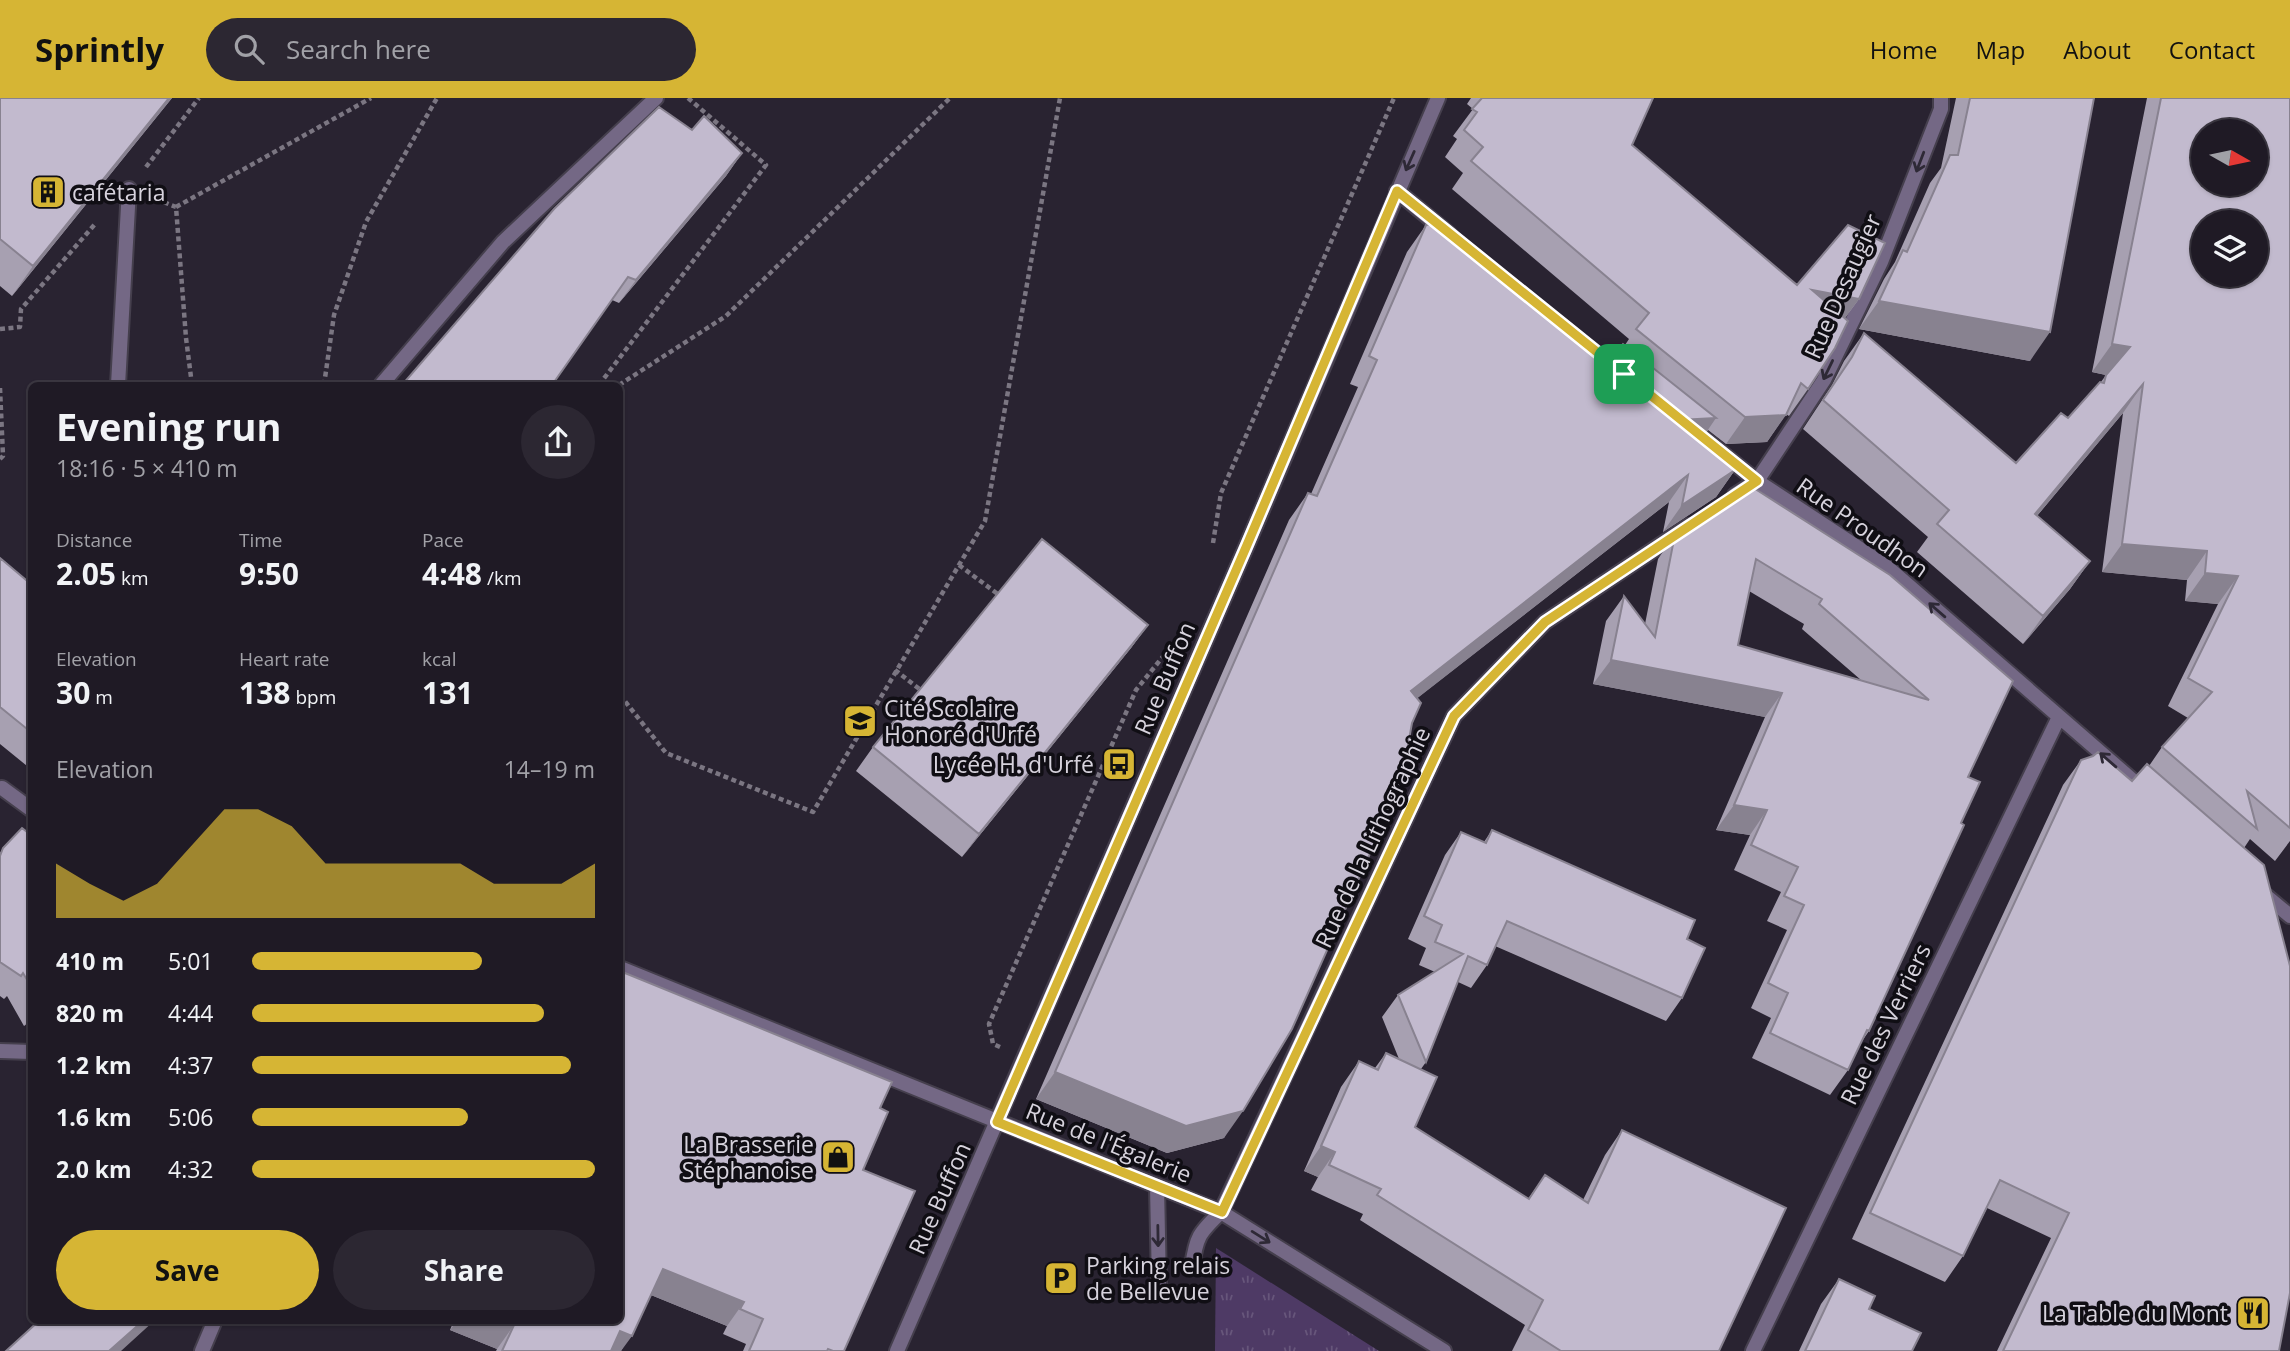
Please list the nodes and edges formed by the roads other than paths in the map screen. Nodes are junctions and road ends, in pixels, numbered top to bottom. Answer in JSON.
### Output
{"nodes":[{"id":1,"x":656,"y":98,"type":"edge"},
{"id":2,"x":1438,"y":98,"type":"edge"},
{"id":3,"x":1941,"y":98,"type":"edge"},
{"id":4,"x":129,"y":189,"type":"edge"},
{"id":5,"x":1397,"y":191,"type":"junction"},
{"id":6,"x":1456,"y":240,"type":"edge"},
{"id":7,"x":118,"y":382,"type":"edge"},
{"id":8,"x":384,"y":382,"type":"edge"},
{"id":9,"x":1682,"y":421,"type":"edge"},
{"id":10,"x":1757,"y":481,"type":"junction"},
{"id":11,"x":1723,"y":503,"type":"edge"},
{"id":12,"x":1701,"y":518,"type":"edge"},
{"id":13,"x":2059,"y":717,"type":"junction"},
{"id":14,"x":1,"y":789,"type":"edge"},
{"id":15,"x":2154,"y":799,"type":"edge"},
{"id":16,"x":28,"y":807,"type":"edge"},
{"id":17,"x":2249,"y":881,"type":"edge"},
{"id":18,"x":2290,"y":916,"type":"edge"},
{"id":19,"x":623,"y":969,"type":"edge"},
{"id":20,"x":0,"y":1052,"type":"edge"},
{"id":21,"x":28,"y":1052,"type":"edge"},
{"id":22,"x":997,"y":1122,"type":"junction"},
{"id":23,"x":1157,"y":1186,"type":"junction"},
{"id":24,"x":1222,"y":1212,"type":"junction"},
{"id":25,"x":1192,"y":1267,"type":"dead end"},
{"id":26,"x":1159,"y":1285,"type":"dead end"},
{"id":27,"x":213,"y":1324,"type":"edge"},
{"id":28,"x":202,"y":1351,"type":"edge"},
{"id":29,"x":897,"y":1351,"type":"edge"},
{"id":30,"x":1444,"y":1351,"type":"edge"},
{"id":31,"x":1753,"y":1351,"type":"edge"}],
"edges":[{"from":1,"to":8,"type":"street"},
{"from":2,"to":5,"type":"street","name":"Rue Buffon","one_way":true},
{"from":3,"to":10,"type":"street","name":"Rue Desaugier","one_way":true},
{"from":4,"to":7,"type":"street"},
{"from":5,"to":6,"type":"street"},
{"from":5,"to":22,"type":"street","name":"Rue Buffon"},
{"from":9,"to":10,"type":"street","name":"Rue Proudhon"},
{"from":10,"to":11,"type":"street"},
{"from":13,"to":10,"type":"street","name":"Rue Proudhon","one_way":true},
{"from":12,"to":24,"type":"street","name":"Rue de la Lithographie"},
{"from":15,"to":13,"type":"street","name":"Rue Proudhon","one_way":true},
{"from":13,"to":31,"type":"street","name":"Rue des Verriers"},
{"from":14,"to":16,"type":"street"},
{"from":17,"to":18,"type":"street"},
{"from":19,"to":22,"type":"street","name":"Rue de l'Égalerie"},
{"from":20,"to":21,"type":"street"},
{"from":22,"to":23,"type":"street","name":"Rue de l'Égalerie"},
{"from":22,"to":29,"type":"street","name":"Rue Buffon"},
{"from":23,"to":24,"type":"street","name":"Rue de l'Égalerie"},
{"from":23,"to":26,"type":"street","one_way":true},
{"from":24,"to":25,"type":"street","name":"Rue de la Lithographie"},
{"from":24,"to":30,"type":"street","name":"Rue de l'Égalerie","one_way":true},
{"from":27,"to":28,"type":"street"}]}
